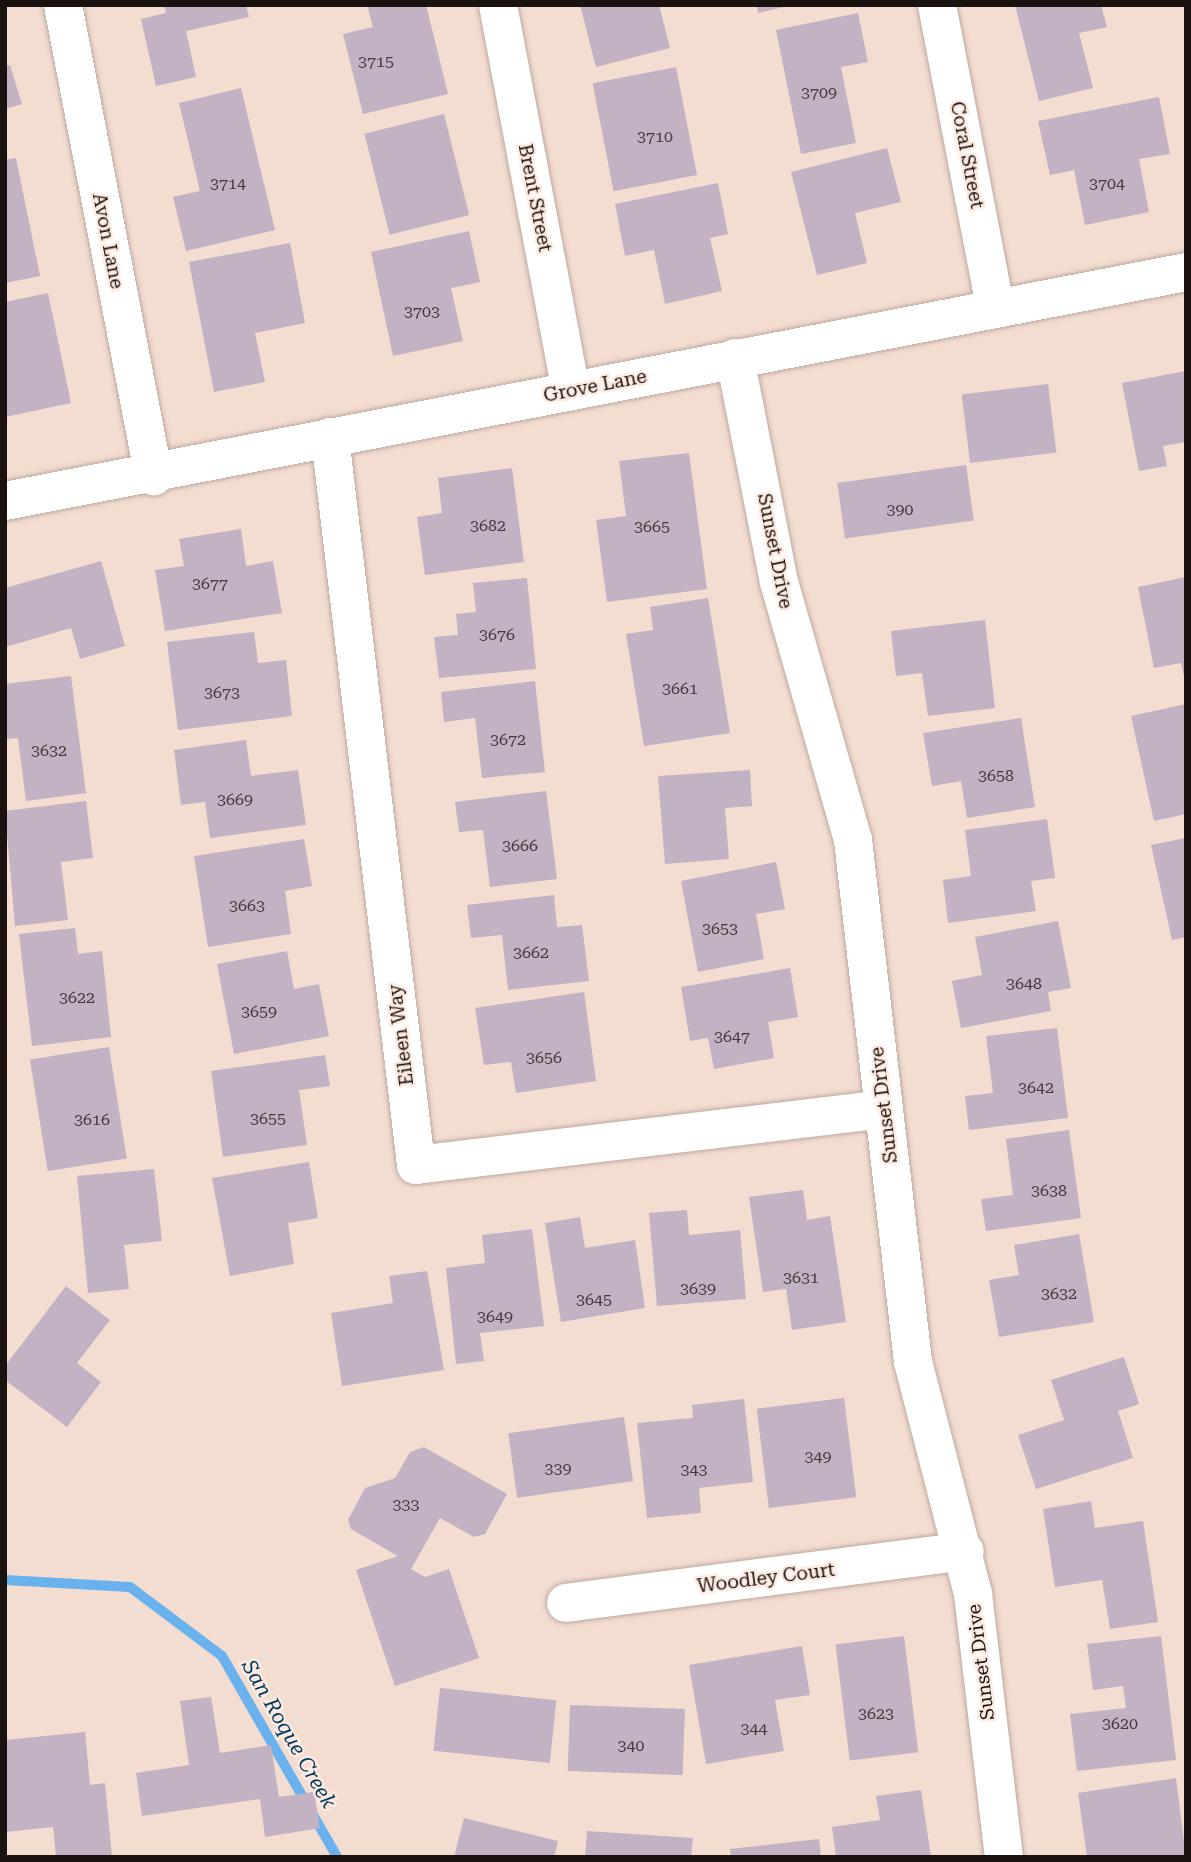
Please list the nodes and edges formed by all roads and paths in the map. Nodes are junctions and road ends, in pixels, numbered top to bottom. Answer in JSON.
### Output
{"nodes":[{"id":1,"x":63,"y":5,"type":"edge"},
{"id":2,"x":498,"y":5,"type":"edge"},
{"id":3,"x":937,"y":5,"type":"edge"},
{"id":4,"x":1186,"y":272,"type":"edge"},
{"id":5,"x":995,"y":306,"type":"junction"},
{"id":6,"x":735,"y":358,"type":"junction"},
{"id":7,"x":571,"y":390,"type":"junction"},
{"id":8,"x":330,"y":437,"type":"junction"},
{"id":9,"x":154,"y":477,"type":"junction"},
{"id":10,"x":5,"y":502,"type":"edge"},
{"id":11,"x":884,"y":1109,"type":"junction"},
{"id":12,"x":965,"y":1551,"type":"junction"},
{"id":13,"x":566,"y":1604,"type":"dead end"},
{"id":14,"x":1004,"y":1857,"type":"edge"}],
"edges":[{"from":1,"to":9,"type":"street","name":"Avon Lane"},
{"from":2,"to":7,"type":"street","name":"Brent Street"},
{"from":3,"to":5,"type":"street","name":"Coral Street"},
{"from":4,"to":5,"type":"street","name":"Grove Lane"},
{"from":5,"to":6,"type":"street","name":"Grove Lane"},
{"from":6,"to":7,"type":"street","name":"Grove Lane"},
{"from":6,"to":11,"type":"street","name":"Sunset Drive"},
{"from":7,"to":8,"type":"street","name":"Grove Lane"},
{"from":8,"to":9,"type":"street","name":"Grove Lane"},
{"from":8,"to":11,"type":"street","name":"Eileen Way"},
{"from":9,"to":10,"type":"street","name":"Grove Lane"},
{"from":11,"to":12,"type":"street","name":"Sunset Drive"},
{"from":12,"to":13,"type":"street","name":"Woodley Court"},
{"from":12,"to":14,"type":"street","name":"Sunset Drive"}]}
